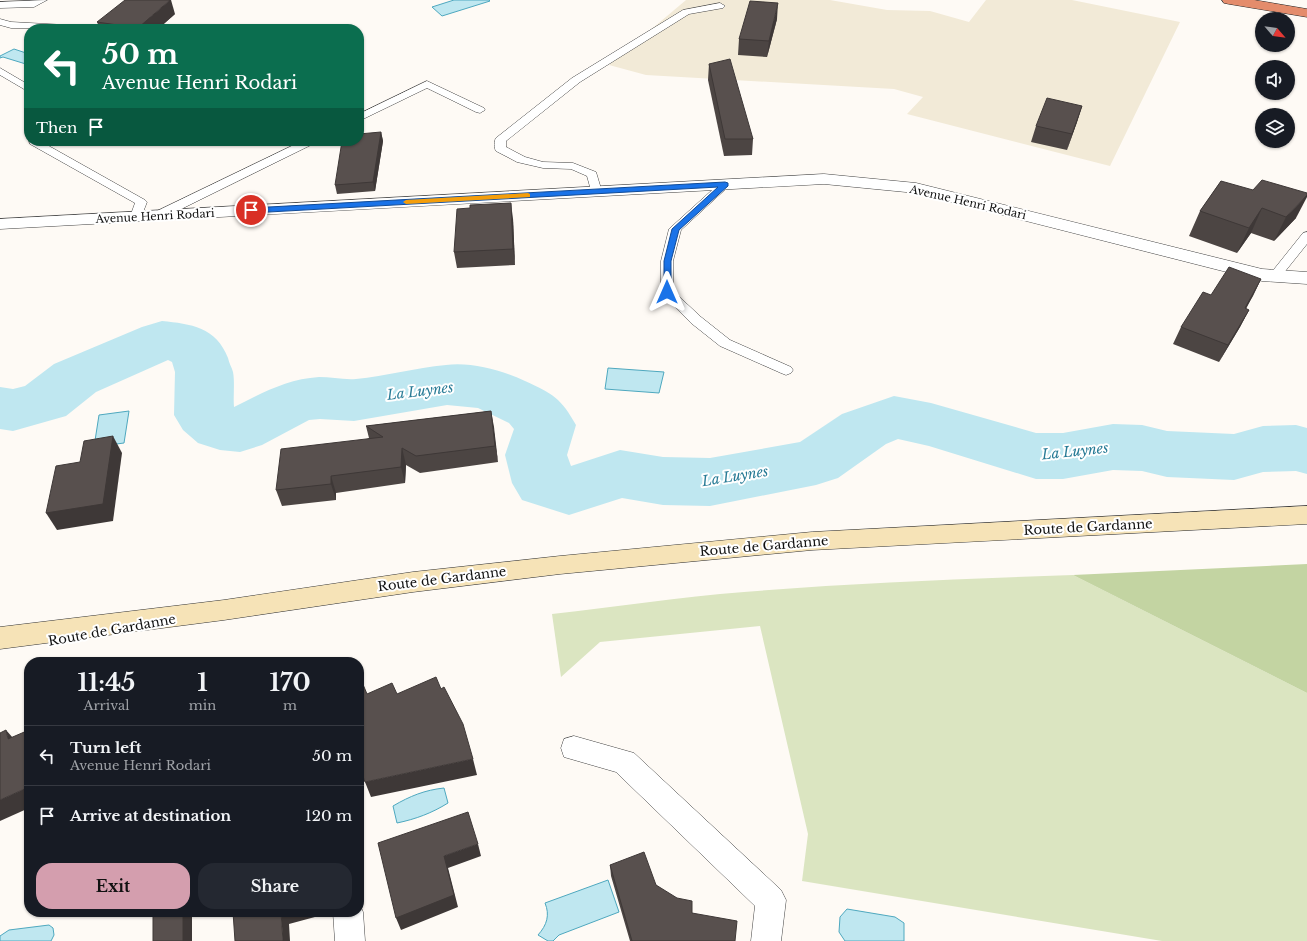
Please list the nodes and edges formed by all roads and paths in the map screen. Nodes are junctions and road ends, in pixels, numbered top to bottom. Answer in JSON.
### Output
{"nodes":[{"id":1,"x":42,"y":0,"type":"edge"},
{"id":2,"x":1229,"y":0,"type":"edge"},
{"id":3,"x":0,"y":5,"type":"edge"},
{"id":4,"x":720,"y":6,"type":"dead end"},
{"id":5,"x":1307,"y":13,"type":"edge"},
{"id":6,"x":0,"y":22,"type":"edge"},
{"id":7,"x":24,"y":26,"type":"edge"},
{"id":8,"x":0,"y":71,"type":"edge"},
{"id":9,"x":24,"y":86,"type":"edge"},
{"id":10,"x":480,"y":110,"type":"dead end"},
{"id":11,"x":364,"y":116,"type":"edge"},
{"id":12,"x":41,"y":146,"type":"edge"},
{"id":13,"x":301,"y":146,"type":"edge"},
{"id":14,"x":725,"y":184,"type":"junction"},
{"id":15,"x":596,"y":192,"type":"junction"},
{"id":16,"x":157,"y":216,"type":"junction"},
{"id":17,"x":136,"y":217,"type":"junction"},
{"id":18,"x":0,"y":224,"type":"edge"},
{"id":19,"x":1307,"y":236,"type":"edge"},
{"id":20,"x":1274,"y":276,"type":"junction"},
{"id":21,"x":1307,"y":278,"type":"edge"},
{"id":22,"x":786,"y":370,"type":"dead end"},
{"id":23,"x":1307,"y":515,"type":"edge"},
{"id":24,"x":224,"y":610,"type":"junction"},
{"id":25,"x":0,"y":638,"type":"edge"},
{"id":26,"x":0,"y":651,"type":"edge"},
{"id":27,"x":574,"y":748,"type":"dead end"},
{"id":28,"x":348,"y":917,"type":"edge"},
{"id":29,"x":350,"y":941,"type":"edge"},
{"id":30,"x":766,"y":941,"type":"edge"}],
"edges":[{"from":1,"to":3,"type":"lane"},
{"from":2,"to":5,"type":"highway"},
{"from":4,"to":15,"type":"lane"},
{"from":6,"to":7,"type":"lane"},
{"from":8,"to":9,"type":"lane"},
{"from":10,"to":11,"type":"lane"},
{"from":12,"to":17,"type":"lane"},
{"from":13,"to":16,"type":"lane"},
{"from":14,"to":15,"type":"street","name":"Avenue Henri Rodari"},
{"from":14,"to":20,"type":"street","name":"Avenue Henri Rodari"},
{"from":14,"to":22,"type":"lane"},
{"from":15,"to":16,"type":"street","name":"Avenue Henri Rodari"},
{"from":16,"to":17,"type":"street","name":"Avenue Henri Rodari"},
{"from":17,"to":18,"type":"street","name":"Avenue Henri Rodari"},
{"from":19,"to":20,"type":"lane"},
{"from":20,"to":21,"type":"street","name":"Avenue Henri Rodari"},
{"from":23,"to":24,"type":"main road","name":"Route de Gardanne"},
{"from":24,"to":25,"type":"main road","name":"Route de Gardanne"},
{"from":24,"to":26,"type":"main road","name":"Route de Gardanne"},
{"from":27,"to":30,"type":"street"},
{"from":28,"to":29,"type":"street"}]}
